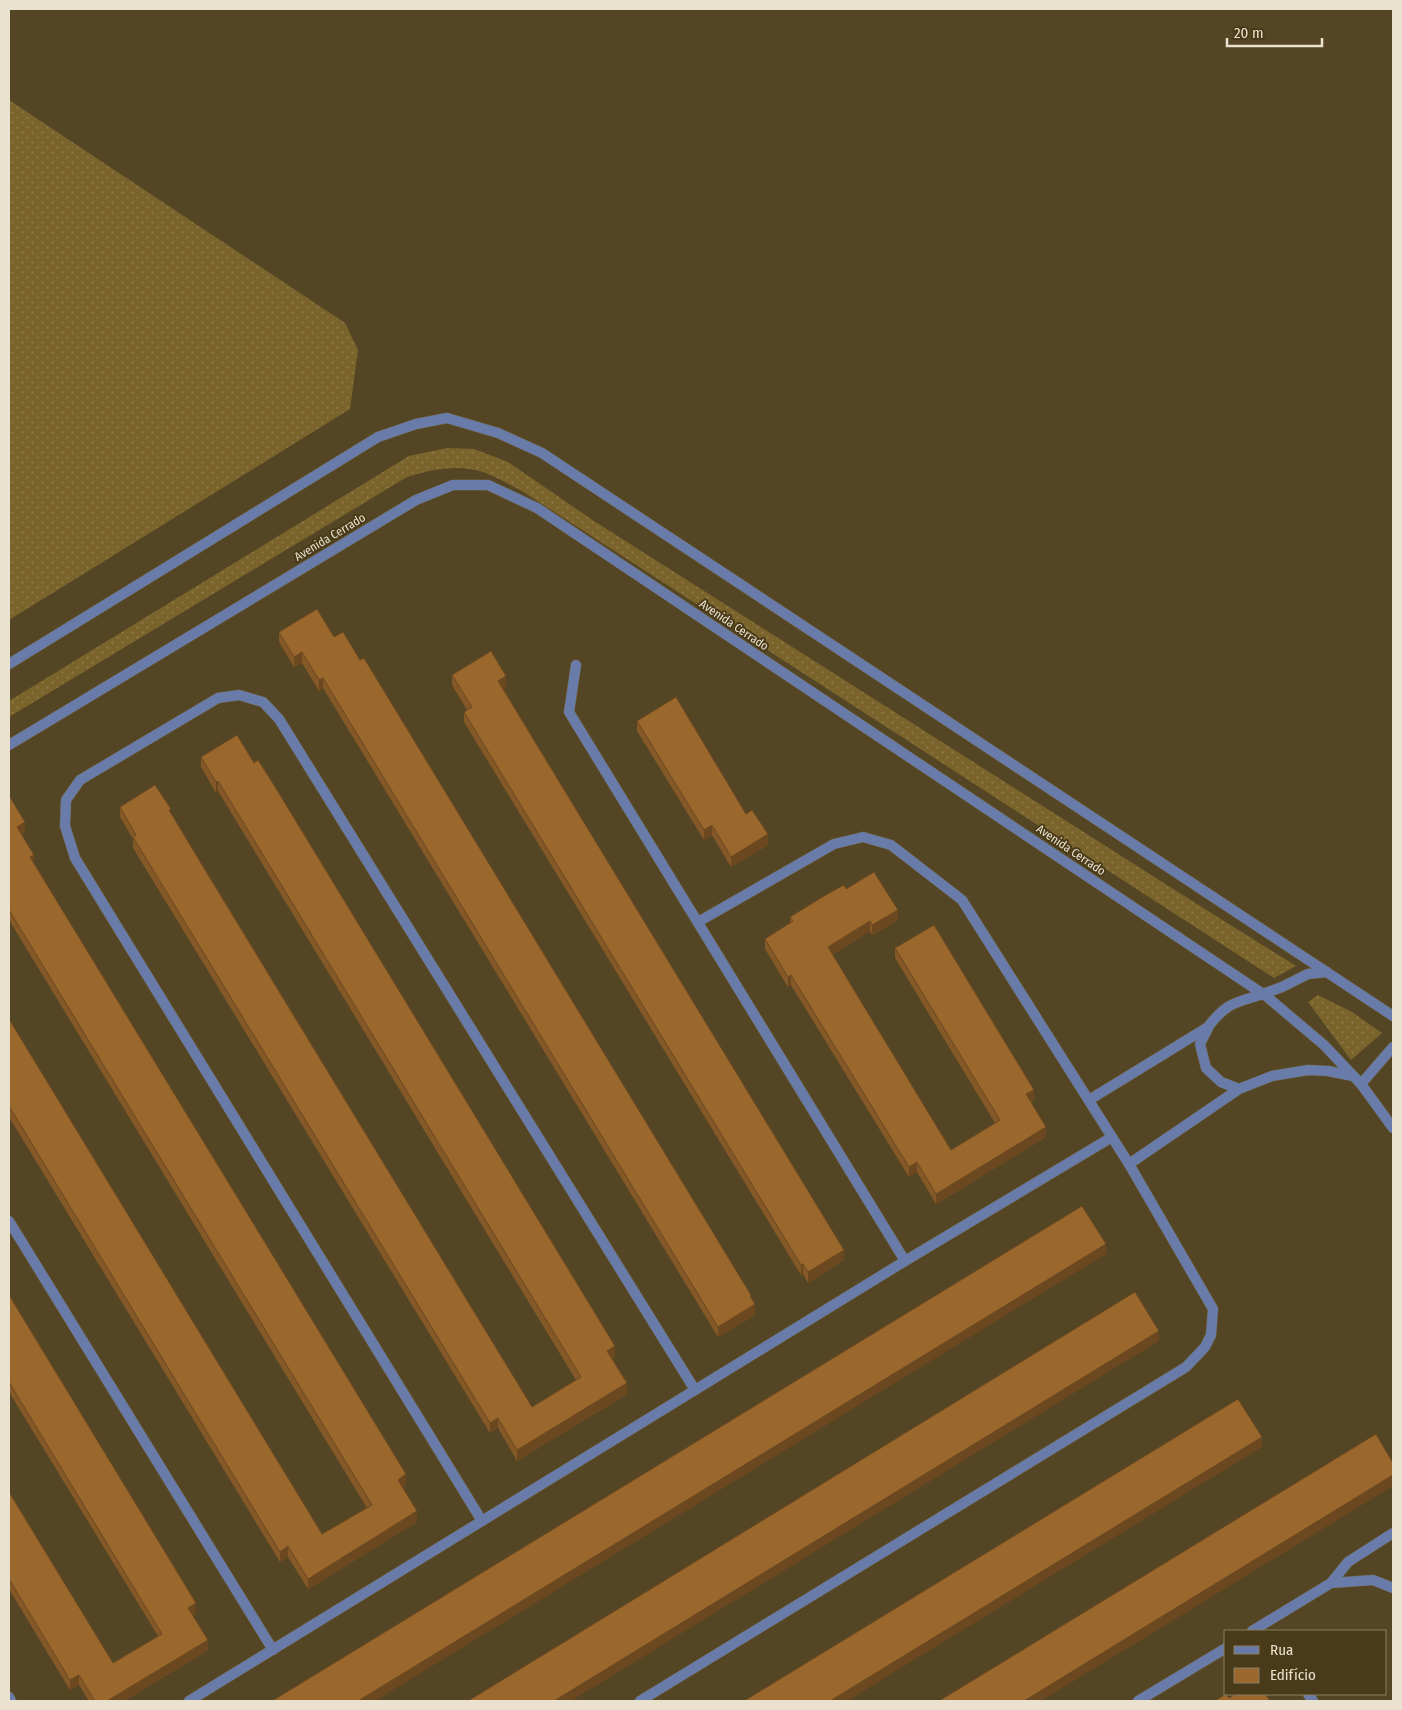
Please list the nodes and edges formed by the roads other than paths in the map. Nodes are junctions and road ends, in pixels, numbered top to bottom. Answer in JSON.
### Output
{"nodes":[{"id":1,"x":9,"y":664,"type":"edge"},
{"id":2,"x":576,"y":665,"type":"dead end"},
{"id":3,"x":9,"y":745,"type":"edge"},
{"id":4,"x":698,"y":922,"type":"junction"},
{"id":5,"x":1327,"y":972,"type":"junction"},
{"id":6,"x":1263,"y":994,"type":"junction"},
{"id":7,"x":1393,"y":1016,"type":"edge"},
{"id":8,"x":1208,"y":1027,"type":"junction"},
{"id":9,"x":1393,"y":1047,"type":"edge"},
{"id":10,"x":1353,"y":1076,"type":"junction"},
{"id":11,"x":1361,"y":1084,"type":"junction"},
{"id":12,"x":1239,"y":1089,"type":"junction"},
{"id":13,"x":1089,"y":1100,"type":"junction"},
{"id":14,"x":1393,"y":1128,"type":"edge"},
{"id":15,"x":1112,"y":1137,"type":"junction"},
{"id":16,"x":1129,"y":1164,"type":"junction"},
{"id":17,"x":9,"y":1221,"type":"edge"},
{"id":18,"x":905,"y":1261,"type":"junction"},
{"id":19,"x":695,"y":1390,"type":"junction"},
{"id":20,"x":482,"y":1521,"type":"junction"},
{"id":21,"x":1393,"y":1533,"type":"edge"},
{"id":22,"x":1331,"y":1583,"type":"junction"},
{"id":23,"x":1393,"y":1588,"type":"edge"},
{"id":24,"x":1269,"y":1627,"type":"edge"},
{"id":25,"x":1256,"y":1630,"type":"edge"},
{"id":26,"x":1224,"y":1649,"type":"edge"},
{"id":27,"x":273,"y":1650,"type":"junction"},
{"id":28,"x":9,"y":1697,"type":"edge"},
{"id":29,"x":11,"y":1701,"type":"edge"},
{"id":30,"x":189,"y":1701,"type":"edge"},
{"id":31,"x":640,"y":1701,"type":"edge"},
{"id":32,"x":1138,"y":1701,"type":"edge"}],
"edges":[{"from":1,"to":5,"type":"street"},
{"from":2,"to":4,"type":"street"},
{"from":3,"to":6,"type":"street","name":"Avenida Cerrado"},
{"from":4,"to":13,"type":"street"},
{"from":4,"to":18,"type":"street"},
{"from":5,"to":6,"type":"street"},
{"from":5,"to":7,"type":"street"},
{"from":6,"to":8,"type":"street"},
{"from":6,"to":10,"type":"street","name":"Avenida Cerrado"},
{"from":8,"to":12,"type":"street"},
{"from":8,"to":13,"type":"street"},
{"from":9,"to":11,"type":"street"},
{"from":10,"to":11,"type":"street","name":"Avenida Cerrado"},
{"from":10,"to":12,"type":"street"},
{"from":11,"to":14,"type":"street","name":"Avenida Cerrado"},
{"from":12,"to":16,"type":"street"},
{"from":13,"to":15,"type":"street"},
{"from":15,"to":16,"type":"street"},
{"from":15,"to":18,"type":"street"},
{"from":16,"to":31,"type":"street"},
{"from":17,"to":27,"type":"street"},
{"from":18,"to":19,"type":"street"},
{"from":19,"to":20,"type":"street"},
{"from":19,"to":20,"type":"street"},
{"from":20,"to":27,"type":"street"},
{"from":21,"to":22,"type":"street"},
{"from":22,"to":23,"type":"street"},
{"from":22,"to":24,"type":"street"},
{"from":24,"to":25,"type":"street"},
{"from":26,"to":32,"type":"street"},
{"from":27,"to":30,"type":"street"},
{"from":28,"to":29,"type":"street"}]}
